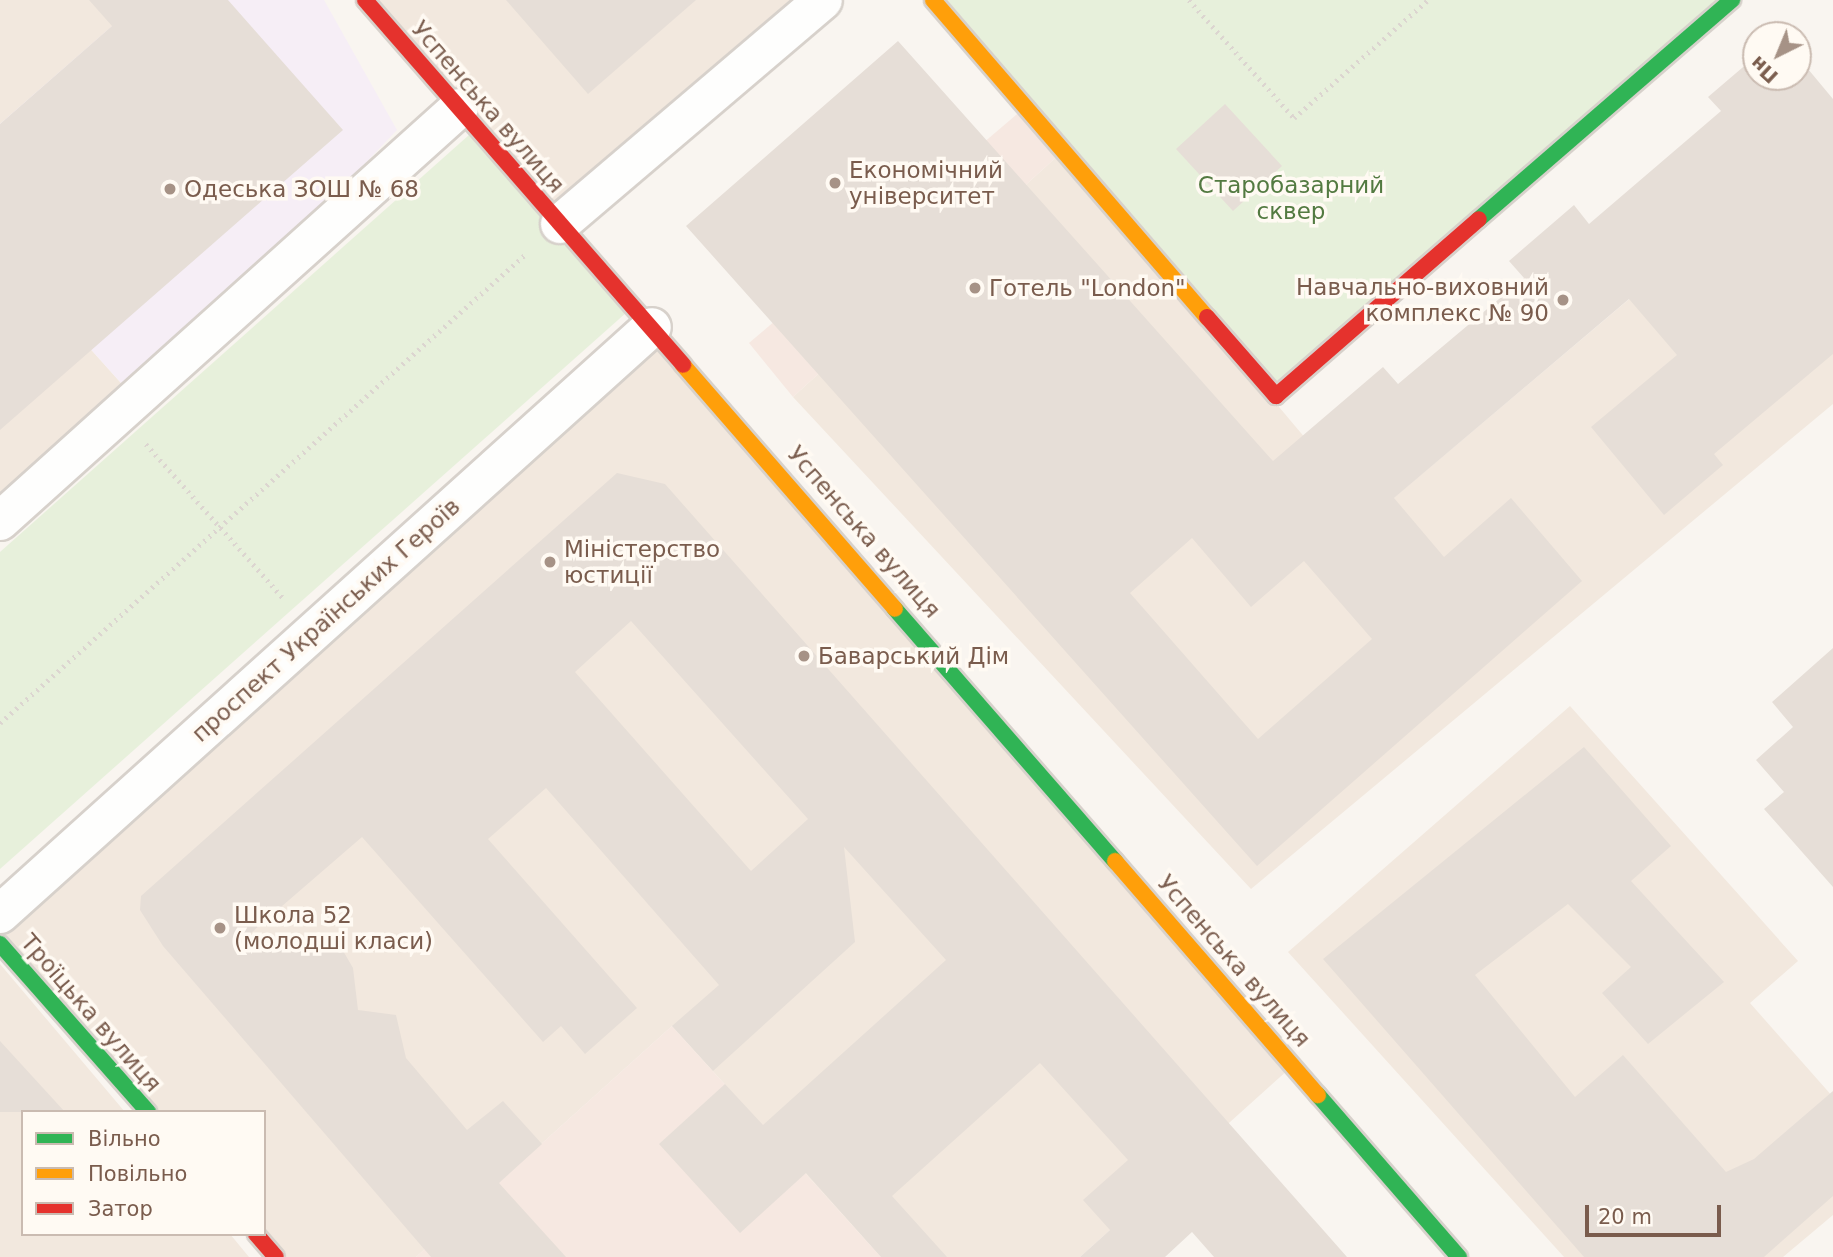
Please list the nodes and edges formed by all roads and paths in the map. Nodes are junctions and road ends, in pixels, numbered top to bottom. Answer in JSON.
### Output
{"nodes":[{"id":1,"x":365,"y":0,"type":"edge"},
{"id":2,"x":823,"y":0,"type":"edge"},
{"id":3,"x":933,"y":0,"type":"edge"},
{"id":4,"x":1189,"y":0,"type":"edge"},
{"id":5,"x":1428,"y":0,"type":"edge"},
{"id":6,"x":1732,"y":0,"type":"edge"},
{"id":7,"x":459,"y":108,"type":"junction"},
{"id":8,"x":560,"y":224,"type":"junction"},
{"id":9,"x":652,"y":327,"type":"junction"},
{"id":10,"x":119,"y":413,"type":"junction"},
{"id":11,"x":0,"y":521,"type":"edge"},
{"id":12,"x":220,"y":527,"type":"junction"},
{"id":13,"x":313,"y":632,"type":"junction"},
{"id":14,"x":0,"y":723,"type":"edge"},
{"id":15,"x":0,"y":914,"type":"edge"},
{"id":16,"x":0,"y":944,"type":"edge"},
{"id":17,"x":146,"y":1110,"type":"edge"},
{"id":18,"x":258,"y":1236,"type":"edge"},
{"id":19,"x":276,"y":1257,"type":"edge"},
{"id":20,"x":1460,"y":1257,"type":"edge"}],
"edges":[{"from":1,"to":7,"type":"street","name":"Успенська вулиця"},
{"from":2,"to":8,"type":"street"},
{"from":3,"to":6,"type":"street"},
{"from":4,"to":5,"type":"path"},
{"from":7,"to":8,"type":"street","name":"Успенська вулиця"},
{"from":7,"to":10,"type":"street"},
{"from":8,"to":9,"type":"street","name":"Успенська вулиця"},
{"from":8,"to":12,"type":"path"},
{"from":9,"to":13,"type":"street","name":"проспект Українських Героїв"},
{"from":9,"to":20,"type":"street","name":"Успенська вулиця"},
{"from":10,"to":11,"type":"street"},
{"from":10,"to":12,"type":"path"},
{"from":12,"to":13,"type":"path"},
{"from":12,"to":14,"type":"path"},
{"from":13,"to":15,"type":"street","name":"проспект Українських Героїв"},
{"from":16,"to":17,"type":"street","name":"Троїцька вулиця"},
{"from":18,"to":19,"type":"street"}]}
